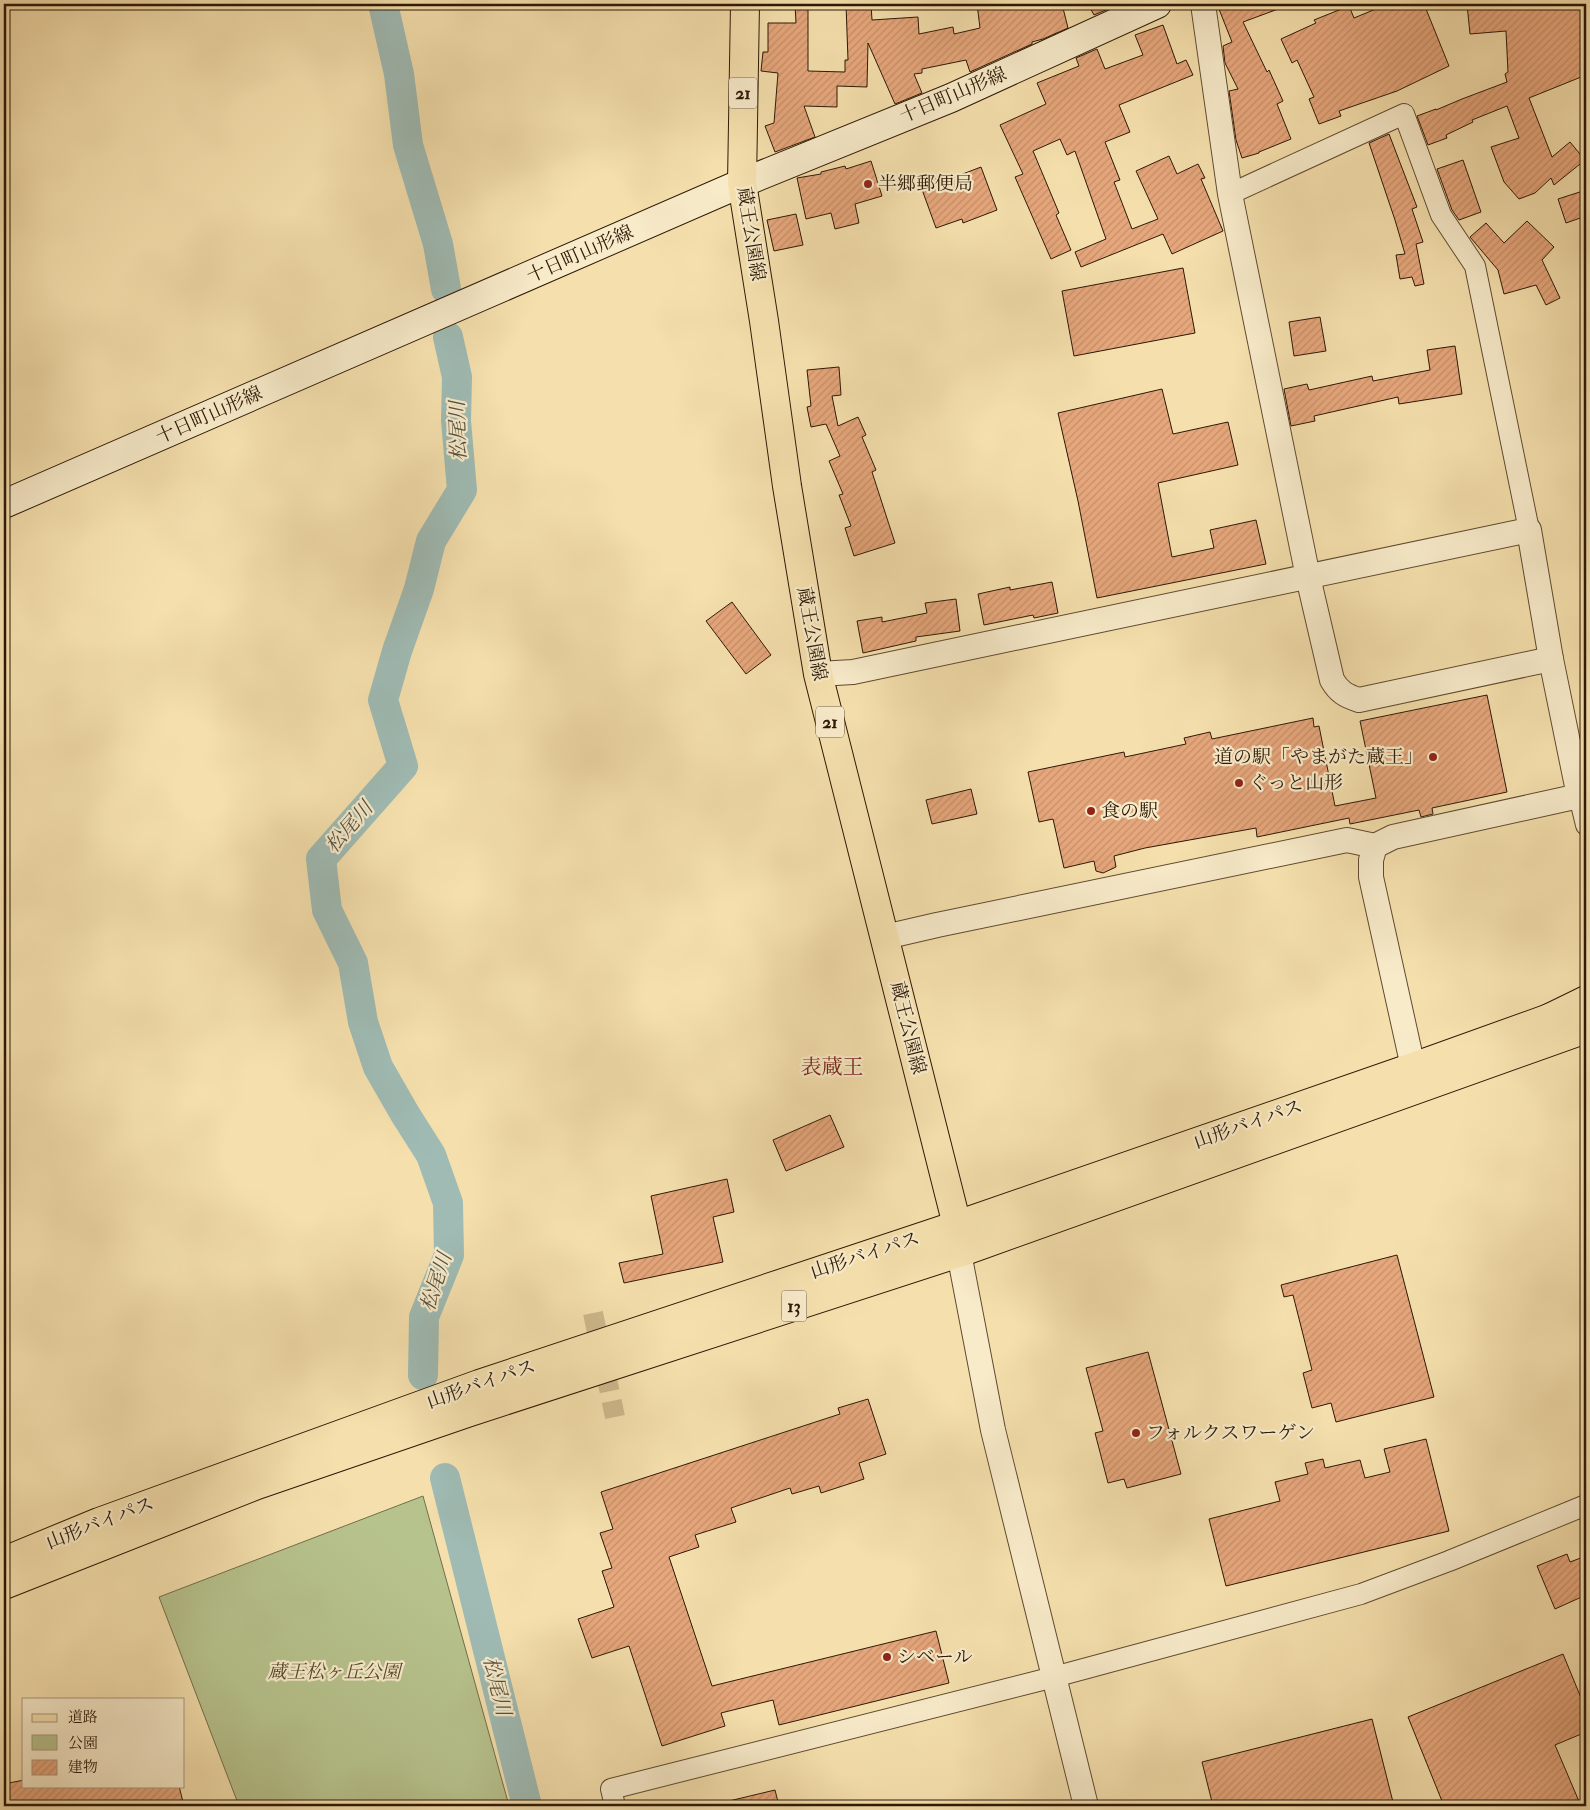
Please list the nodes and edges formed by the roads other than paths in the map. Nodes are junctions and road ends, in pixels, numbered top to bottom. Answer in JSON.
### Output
{"nodes":[{"id":1,"x":745,"y":4,"type":"edge"},
{"id":2,"x":1157,"y":4,"type":"edge"},
{"id":3,"x":1203,"y":4,"type":"edge"},
{"id":4,"x":742,"y":183,"type":"junction"},
{"id":5,"x":1230,"y":194,"type":"junction"},
{"id":6,"x":4,"y":504,"type":"edge"},
{"id":7,"x":1529,"y":530,"type":"junction"},
{"id":8,"x":1308,"y":577,"type":"junction"},
{"id":9,"x":1551,"y":659,"type":"junction"},
{"id":10,"x":818,"y":674,"type":"junction"},
{"id":11,"x":1579,"y":796,"type":"junction"},
{"id":12,"x":1586,"y":825,"type":"edge"},
{"id":13,"x":1375,"y":846,"type":"junction"},
{"id":14,"x":885,"y":937,"type":"junction"},
{"id":15,"x":1586,"y":1000,"type":"edge"},
{"id":16,"x":1586,"y":1005,"type":"edge"},
{"id":17,"x":1543,"y":1021,"type":"junction"},
{"id":18,"x":1586,"y":1029,"type":"edge"},
{"id":19,"x":1413,"y":1067,"type":"junction"},
{"id":20,"x":957,"y":1225,"type":"junction"},
{"id":21,"x":959,"y":1252,"type":"junction"},
{"id":22,"x":1586,"y":1505,"type":"edge"},
{"id":23,"x":4,"y":1561,"type":"edge"},
{"id":24,"x":4,"y":1585,"type":"edge"},
{"id":25,"x":1054,"y":1677,"type":"junction"},
{"id":26,"x":615,"y":1806,"type":"edge"},
{"id":27,"x":1086,"y":1806,"type":"edge"}],
"edges":[{"from":1,"to":4,"type":"main road","name":"蔵王公園線","number":"21"},
{"from":2,"to":4,"type":"main road","name":"十日町山形線"},
{"from":3,"to":5,"type":"street"},
{"from":4,"to":6,"type":"main road","name":"十日町山形線"},
{"from":4,"to":10,"type":"main road","name":"蔵王公園線","number":"21"},
{"from":5,"to":7,"type":"street"},
{"from":5,"to":8,"type":"street"},
{"from":7,"to":8,"type":"street"},
{"from":7,"to":9,"type":"street"},
{"from":8,"to":9,"type":"street"},
{"from":8,"to":10,"type":"street"},
{"from":9,"to":11,"type":"street"},
{"from":10,"to":14,"type":"main road","name":"蔵王公園線","number":"21"},
{"from":11,"to":12,"type":"street"},
{"from":11,"to":13,"type":"street"},
{"from":13,"to":14,"type":"street"},
{"from":13,"to":19,"type":"street"},
{"from":14,"to":20,"type":"main road","name":"蔵王公園線","number":"21"},
{"from":15,"to":17,"type":"main road"},
{"from":16,"to":17,"type":"main road","name":"山形バイパス","number":"13"},
{"from":17,"to":19,"type":"main road","name":"山形バイパス","number":"13"},
{"from":18,"to":21,"type":"main road","name":"山形バイパス","number":"13"},
{"from":19,"to":20,"type":"main road","name":"山形バイパス","number":"13"},
{"from":20,"to":21,"type":"main road","name":"蔵王公園線","number":"21"},
{"from":20,"to":23,"type":"main road","name":"山形バイパス","number":"13"},
{"from":21,"to":24,"type":"main road","name":"山形バイパス","number":"13"},
{"from":21,"to":25,"type":"street"},
{"from":22,"to":25,"type":"street"},
{"from":25,"to":26,"type":"street"},
{"from":25,"to":27,"type":"street"}]}
